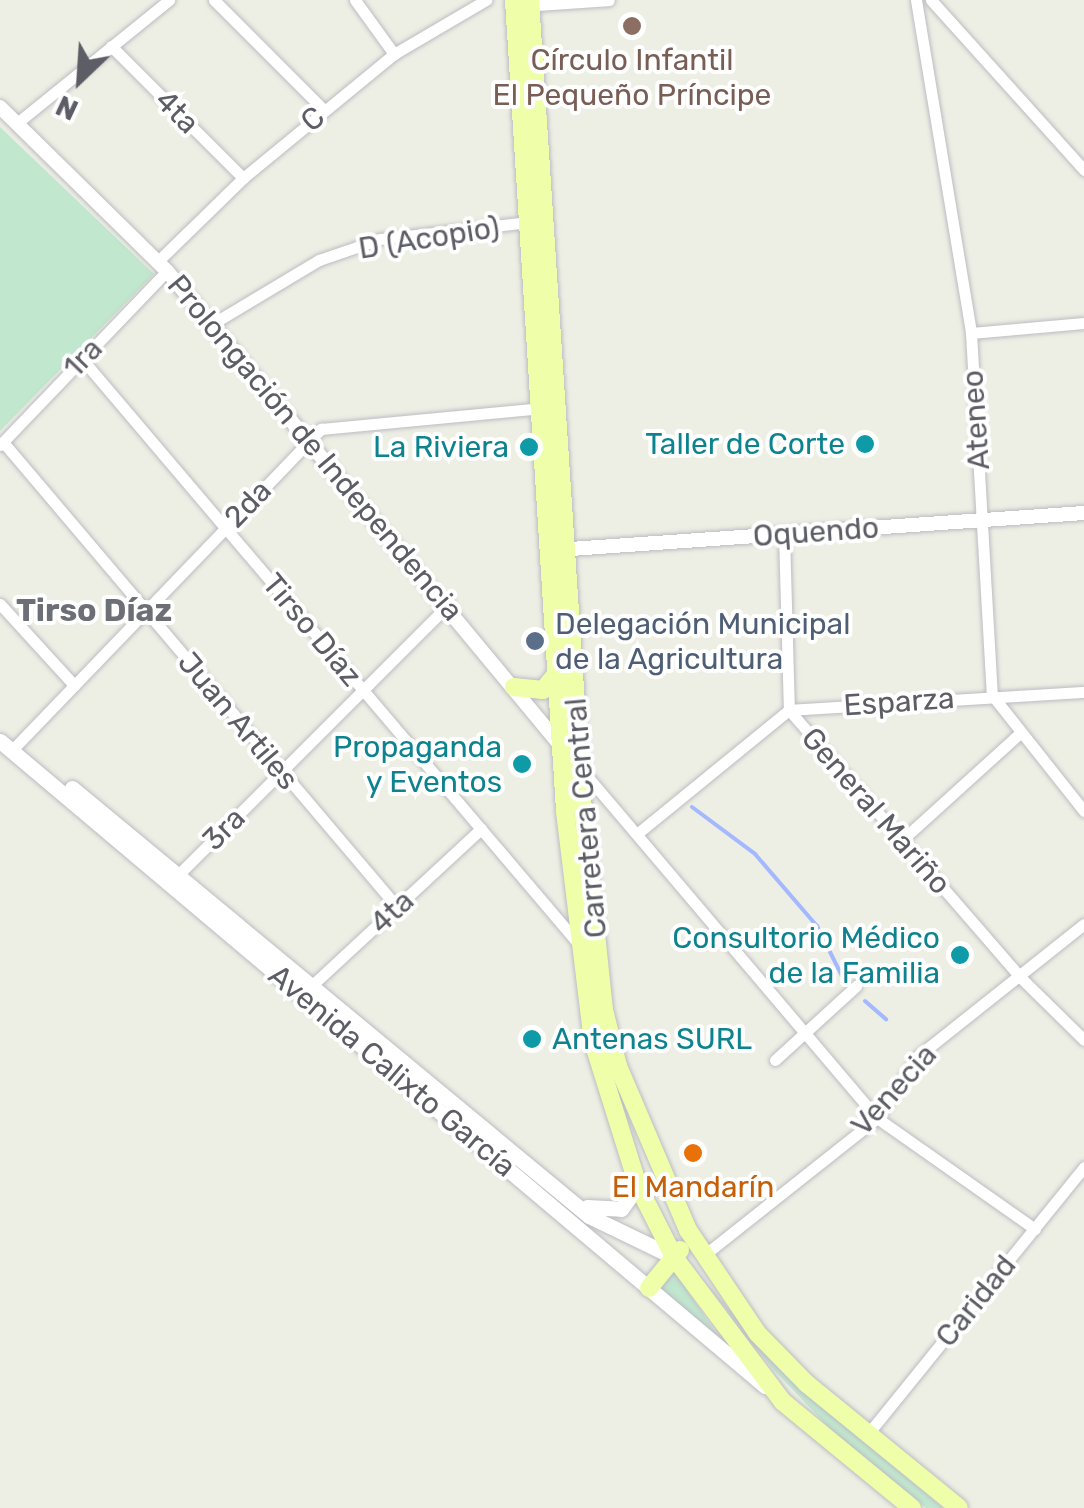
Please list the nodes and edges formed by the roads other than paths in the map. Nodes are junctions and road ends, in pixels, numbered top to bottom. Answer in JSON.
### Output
{"nodes":[{"id":1,"x":169,"y":0,"type":"edge"},
{"id":2,"x":214,"y":0,"type":"edge"},
{"id":3,"x":355,"y":0,"type":"edge"},
{"id":4,"x":486,"y":0,"type":"edge"},
{"id":5,"x":609,"y":0,"type":"edge"},
{"id":6,"x":916,"y":0,"type":"edge"},
{"id":7,"x":931,"y":0,"type":"edge"},
{"id":8,"x":522,"y":3,"type":"edge"},
{"id":9,"x":110,"y":46,"type":"junction"},
{"id":10,"x":394,"y":54,"type":"junction"},
{"id":11,"x":0,"y":106,"type":"edge"},
{"id":12,"x":324,"y":110,"type":"junction"},
{"id":13,"x":17,"y":123,"type":"junction"},
{"id":14,"x":1084,"y":170,"type":"edge"},
{"id":15,"x":243,"y":178,"type":"junction"},
{"id":16,"x":536,"y":221,"type":"junction"},
{"id":17,"x":162,"y":266,"type":"junction"},
{"id":18,"x":1084,"y":322,"type":"edge"},
{"id":19,"x":212,"y":324,"type":"junction"},
{"id":20,"x":971,"y":333,"type":"junction"},
{"id":21,"x":82,"y":359,"type":"junction"},
{"id":22,"x":548,"y":408,"type":"junction"},
{"id":23,"x":310,"y":440,"type":"junction"},
{"id":24,"x":2,"y":444,"type":"edge"},
{"id":25,"x":1084,"y":513,"type":"edge"},
{"id":26,"x":983,"y":520,"type":"junction"},
{"id":27,"x":225,"y":528,"type":"junction"},
{"id":28,"x":784,"y":534,"type":"junction"},
{"id":29,"x":557,"y":550,"type":"junction"},
{"id":30,"x":0,"y":604,"type":"edge"},
{"id":31,"x":448,"y":604,"type":"junction"},
{"id":32,"x":146,"y":611,"type":"junction"},
{"id":33,"x":565,"y":671,"type":"junction"},
{"id":34,"x":74,"y":686,"type":"junction"},
{"id":35,"x":514,"y":687,"type":"junction"},
{"id":36,"x":363,"y":690,"type":"junction"},
{"id":37,"x":1084,"y":692,"type":"edge"},
{"id":38,"x":992,"y":696,"type":"junction"},
{"id":39,"x":789,"y":710,"type":"junction"},
{"id":40,"x":0,"y":728,"type":"edge"},
{"id":41,"x":1018,"y":736,"type":"junction"},
{"id":42,"x":10,"y":745,"type":"edge"},
{"id":43,"x":561,"y":746,"type":"junction"},
{"id":44,"x":580,"y":768,"type":"junction"},
{"id":45,"x":282,"y":772,"type":"junction"},
{"id":46,"x":613,"y":805,"type":"junction"},
{"id":47,"x":574,"y":810,"type":"junction"},
{"id":48,"x":1084,"y":812,"type":"edge"},
{"id":49,"x":481,"y":829,"type":"junction"},
{"id":50,"x":638,"y":833,"type":"junction"},
{"id":51,"x":902,"y":840,"type":"junction"},
{"id":52,"x":174,"y":879,"type":"junction"},
{"id":53,"x":581,"y":898,"type":"junction"},
{"id":54,"x":542,"y":900,"type":"junction"},
{"id":55,"x":397,"y":907,"type":"junction"},
{"id":56,"x":1084,"y":924,"type":"edge"},
{"id":57,"x":577,"y":942,"type":"junction"},
{"id":58,"x":1021,"y":978,"type":"junction"},
{"id":59,"x":856,"y":986,"type":"dead end"},
{"id":60,"x":307,"y":990,"type":"junction"},
{"id":61,"x":807,"y":1036,"type":"junction"},
{"id":62,"x":602,"y":1040,"type":"junction"},
{"id":63,"x":1084,"y":1040,"type":"edge"},
{"id":64,"x":775,"y":1060,"type":"dead end"},
{"id":65,"x":878,"y":1118,"type":"junction"},
{"id":66,"x":650,"y":1150,"type":"junction"},
{"id":67,"x":628,"y":1157,"type":"junction"},
{"id":68,"x":1084,"y":1167,"type":"edge"},
{"id":69,"x":638,"y":1186,"type":"junction"},
{"id":70,"x":566,"y":1198,"type":"junction"},
{"id":71,"x":1034,"y":1229,"type":"junction"},
{"id":72,"x":688,"y":1230,"type":"junction"},
{"id":73,"x":703,"y":1256,"type":"junction"},
{"id":74,"x":674,"y":1257,"type":"junction"},
{"id":75,"x":649,"y":1288,"type":"junction"},
{"id":76,"x":758,"y":1334,"type":"junction"},
{"id":77,"x":783,"y":1402,"type":"junction"},
{"id":78,"x":868,"y":1435,"type":"junction"},
{"id":79,"x":912,"y":1508,"type":"edge"},
{"id":80,"x":959,"y":1508,"type":"edge"}],
"edges":[{"from":1,"to":9,"type":"street"},
{"from":2,"to":12,"type":"street"},
{"from":3,"to":10,"type":"street"},
{"from":4,"to":10,"type":"street","name":"C"},
{"from":5,"to":8,"type":"street"},
{"from":6,"to":20,"type":"street","name":"Ateneo"},
{"from":7,"to":14,"type":"street"},
{"from":8,"to":16,"type":"main road","name":"Carretera Central"},
{"from":9,"to":13,"type":"street"},
{"from":9,"to":15,"type":"street","name":"4ta"},
{"from":10,"to":12,"type":"street","name":"C"},
{"from":11,"to":13,"type":"street","name":"Prolongación de Independencia"},
{"from":12,"to":15,"type":"street","name":"C"},
{"from":13,"to":17,"type":"street","name":"Prolongación de Independencia"},
{"from":15,"to":17,"type":"street","name":"C"},
{"from":16,"to":19,"type":"street","name":"D (Acopio)"},
{"from":16,"to":22,"type":"main road","name":"Carretera Central"},
{"from":17,"to":19,"type":"street","name":"Prolongación de Independencia"},
{"from":17,"to":21,"type":"street","name":"1ra"},
{"from":18,"to":20,"type":"street"},
{"from":19,"to":23,"type":"street","name":"Prolongación de Independencia"},
{"from":20,"to":26,"type":"street","name":"Ateneo"},
{"from":21,"to":24,"type":"street","name":"1ra"},
{"from":21,"to":27,"type":"street","name":"Tirso Díaz"},
{"from":22,"to":23,"type":"street","name":"2da"},
{"from":22,"to":29,"type":"main road","name":"Carretera Central"},
{"from":23,"to":27,"type":"street","name":"2da"},
{"from":23,"to":31,"type":"street","name":"Prolongación de Independencia"},
{"from":24,"to":32,"type":"street","name":"Juan Artiles"},
{"from":25,"to":26,"type":"street","name":"Oquendo"},
{"from":26,"to":28,"type":"street","name":"Oquendo"},
{"from":26,"to":38,"type":"street","name":"Ateneo"},
{"from":27,"to":32,"type":"street","name":"2da"},
{"from":27,"to":36,"type":"street","name":"Tirso Díaz"},
{"from":28,"to":29,"type":"street","name":"Oquendo"},
{"from":28,"to":39,"type":"street","name":"General Mariño"},
{"from":29,"to":33,"type":"main road","name":"Carretera Central"},
{"from":30,"to":34,"type":"street"},
{"from":31,"to":35,"type":"street","name":"Prolongación de Independencia"},
{"from":31,"to":36,"type":"street","name":"3ra"},
{"from":32,"to":34,"type":"street","name":"2da"},
{"from":32,"to":45,"type":"street","name":"Juan Artiles"},
{"from":33,"to":35,"type":"main road"},
{"from":33,"to":43,"type":"main road","name":"Carretera Central"},
{"from":33,"to":44,"type":"main road","name":"Carretera Central"},
{"from":34,"to":42,"type":"street","name":"2da"},
{"from":35,"to":43,"type":"street","name":"Prolongación de Independencia"},
{"from":36,"to":45,"type":"street","name":"3ra"},
{"from":36,"to":49,"type":"street","name":"Tirso Díaz"},
{"from":37,"to":38,"type":"street","name":"Esparza"},
{"from":38,"to":39,"type":"street","name":"Esparza"},
{"from":38,"to":41,"type":"street"},
{"from":39,"to":50,"type":"street"},
{"from":39,"to":51,"type":"street","name":"General Mariño"},
{"from":40,"to":42,"type":"main road","name":"Avenida Calixto García"},
{"from":41,"to":48,"type":"street"},
{"from":41,"to":51,"type":"street"},
{"from":42,"to":52,"type":"main road","name":"Avenida Calixto García"},
{"from":43,"to":44,"type":"street","name":"Prolongación de Independencia"},
{"from":43,"to":47,"type":"main road","name":"Carretera Central"},
{"from":44,"to":46,"type":"street","name":"Prolongación de Independencia"},
{"from":44,"to":47,"type":"main road","name":"Carretera Central"},
{"from":45,"to":52,"type":"street","name":"3ra"},
{"from":45,"to":55,"type":"street","name":"Juan Artiles"},
{"from":46,"to":47,"type":"street"},
{"from":46,"to":50,"type":"street","name":"Prolongación de Independencia"},
{"from":47,"to":53,"type":"main road","name":"Carretera Central"},
{"from":49,"to":54,"type":"street","name":"Tirso Díaz"},
{"from":49,"to":55,"type":"street","name":"4ta"},
{"from":50,"to":61,"type":"street","name":"Prolongación de Independencia"},
{"from":51,"to":58,"type":"street","name":"General Mariño"},
{"from":52,"to":60,"type":"main road","name":"Avenida Calixto García"},
{"from":53,"to":54,"type":"street"},
{"from":53,"to":57,"type":"main road","name":"Carretera Central"},
{"from":53,"to":62,"type":"main road","name":"Carretera Central"},
{"from":54,"to":57,"type":"street","name":"Tirso Díaz"},
{"from":55,"to":60,"type":"street","name":"4ta"},
{"from":56,"to":58,"type":"street","name":"Venecia"},
{"from":57,"to":62,"type":"main road","name":"Carretera Central"},
{"from":58,"to":63,"type":"street","name":"General Mariño"},
{"from":58,"to":65,"type":"street","name":"Venecia"},
{"from":59,"to":61,"type":"street"},
{"from":60,"to":70,"type":"main road","name":"Avenida Calixto García"},
{"from":60,"to":75,"type":"main road","name":"Avenida Calixto García"},
{"from":61,"to":64,"type":"street"},
{"from":61,"to":65,"type":"street","name":"Prolongación de Independencia"},
{"from":62,"to":66,"type":"main road","name":"Carretera Central"},
{"from":62,"to":67,"type":"main road","name":"Carretera Central"},
{"from":65,"to":71,"type":"street","name":"Prolongación de Independencia"},
{"from":65,"to":73,"type":"street","name":"Venecia"},
{"from":66,"to":67,"type":"main road"},
{"from":66,"to":72,"type":"main road","name":"Carretera Central"},
{"from":67,"to":69,"type":"main road","name":"Carretera Central"},
{"from":68,"to":71,"type":"street","name":"Caridad"},
{"from":69,"to":70,"type":"main road"},
{"from":69,"to":74,"type":"main road","name":"Carretera Central"},
{"from":70,"to":74,"type":"main road","name":"Avenida Calixto García"},
{"from":71,"to":78,"type":"street","name":"Caridad"},
{"from":72,"to":73,"type":"main road","name":"Carretera Central"},
{"from":72,"to":74,"type":"main road"},
{"from":73,"to":76,"type":"main road","name":"Carretera Central"},
{"from":74,"to":75,"type":"main road"},
{"from":74,"to":76,"type":"main road"},
{"from":74,"to":77,"type":"main road","name":"Carretera Central"},
{"from":75,"to":77,"type":"main road","name":"Avenida Calixto García"},
{"from":76,"to":78,"type":"main road","name":"Carretera Central"},
{"from":77,"to":79,"type":"main road","name":"Carretera Central"},
{"from":78,"to":80,"type":"main road","name":"Carretera Central"}]}
